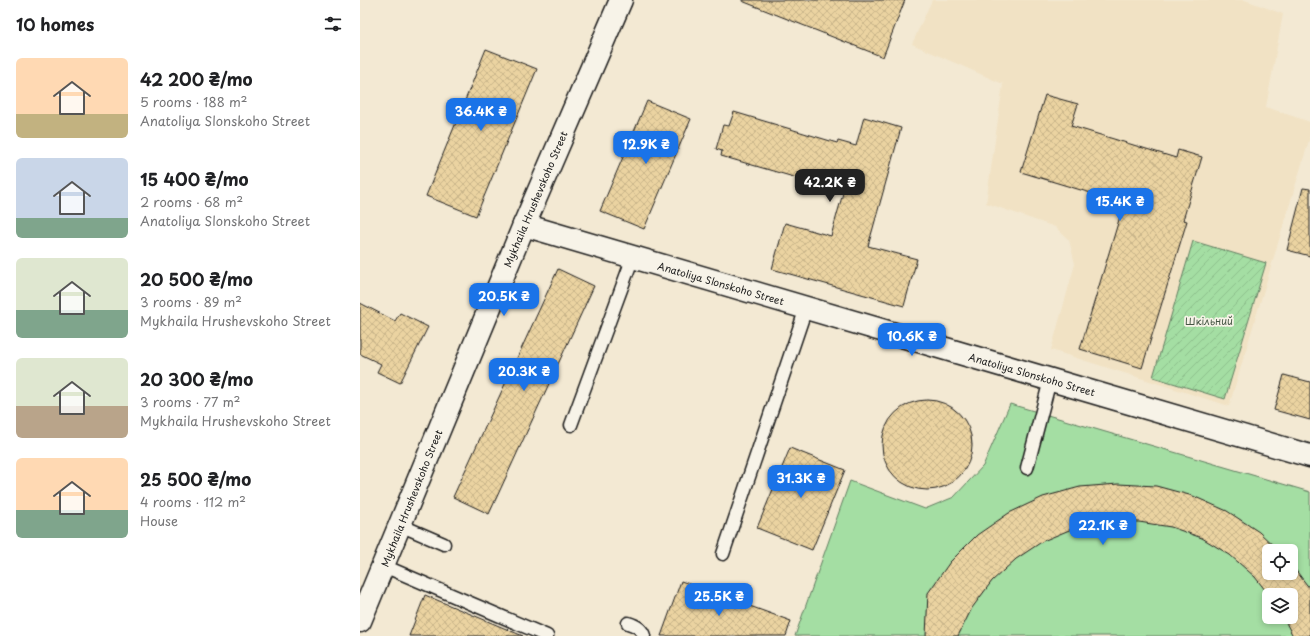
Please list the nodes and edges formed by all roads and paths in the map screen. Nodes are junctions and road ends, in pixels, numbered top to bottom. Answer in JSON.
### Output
{"nodes":[{"id":1,"x":621,"y":0,"type":"edge"},
{"id":2,"x":524,"y":225,"type":"junction"},
{"id":3,"x":633,"y":257,"type":"junction"},
{"id":4,"x":806,"y":308,"type":"junction"},
{"id":5,"x":1050,"y":380,"type":"junction"},
{"id":6,"x":571,"y":425,"type":"dead end"},
{"id":7,"x":1310,"y":456,"type":"edge"},
{"id":8,"x":1027,"y":468,"type":"dead end"},
{"id":9,"x":400,"y":525,"type":"junction"},
{"id":10,"x":444,"y":544,"type":"dead end"},
{"id":11,"x":723,"y":554,"type":"dead end"},
{"id":12,"x":384,"y":566,"type":"junction"},
{"id":13,"x":360,"y":621,"type":"edge"},
{"id":14,"x":628,"y":623,"type":"dead end"},
{"id":15,"x":547,"y":636,"type":"edge"},
{"id":16,"x":644,"y":636,"type":"edge"}],
"edges":[{"from":1,"to":2,"type":"street","name":"Mykhaila Hrushevskoho Street"},
{"from":2,"to":3,"type":"street","name":"Anatoliya Slonskoho Street"},
{"from":2,"to":9,"type":"street","name":"Mykhaila Hrushevskoho Street"},
{"from":3,"to":4,"type":"street","name":"Anatoliya Slonskoho Street"},
{"from":3,"to":6,"type":"lane"},
{"from":4,"to":5,"type":"street","name":"Anatoliya Slonskoho Street"},
{"from":4,"to":11,"type":"lane"},
{"from":5,"to":7,"type":"street","name":"Anatoliya Slonskoho Street"},
{"from":5,"to":8,"type":"lane"},
{"from":9,"to":10,"type":"lane"},
{"from":9,"to":12,"type":"street","name":"Mykhaila Hrushevskoho Street"},
{"from":12,"to":13,"type":"street","name":"Mykhaila Hrushevskoho Street"},
{"from":12,"to":15,"type":"lane"},
{"from":14,"to":16,"type":"lane"}]}
